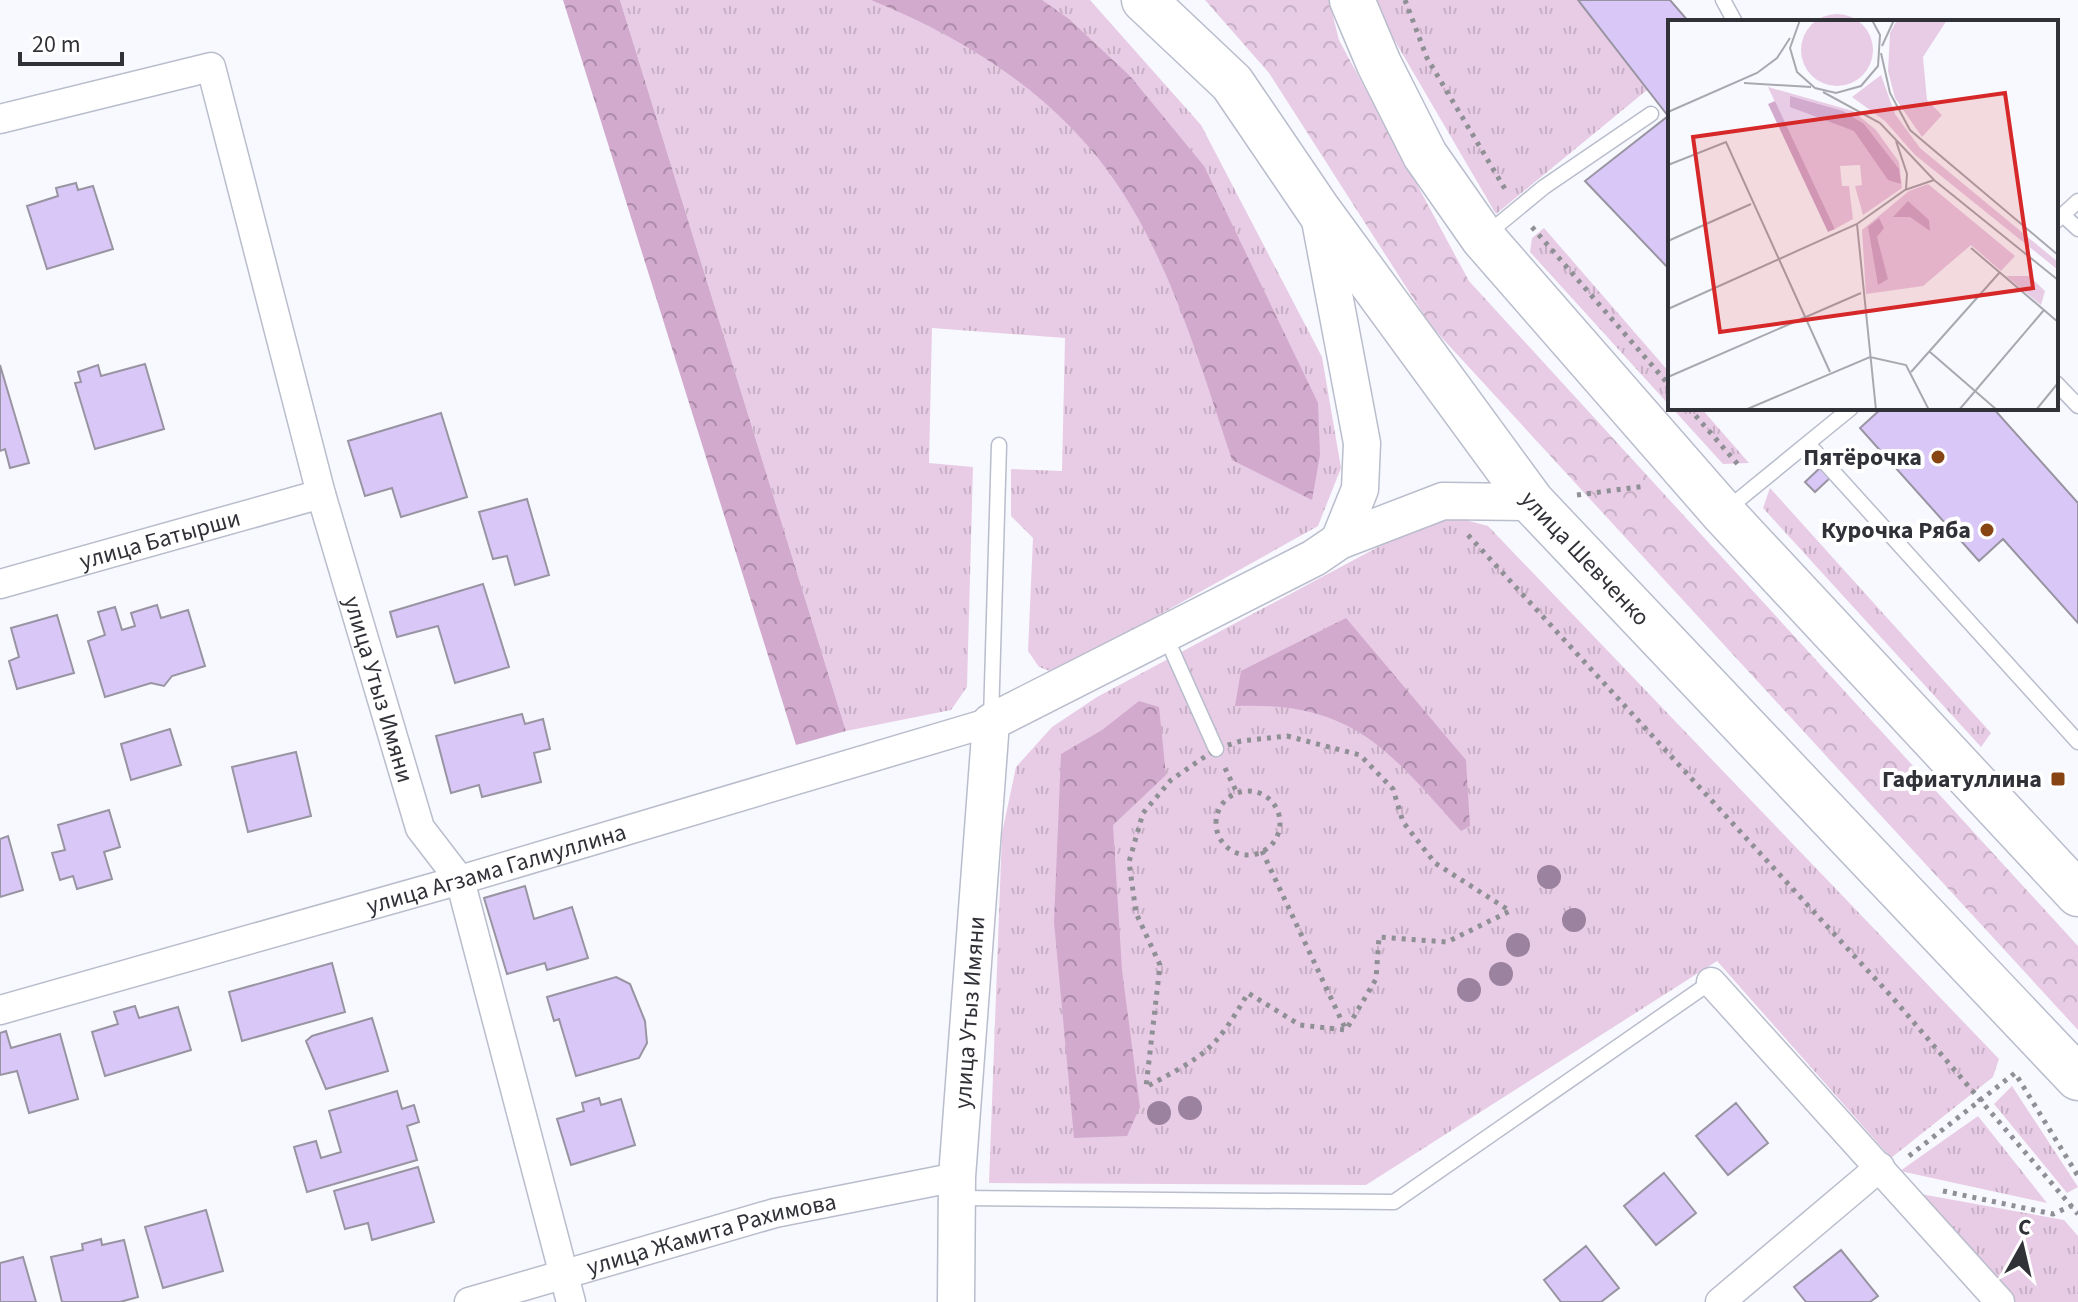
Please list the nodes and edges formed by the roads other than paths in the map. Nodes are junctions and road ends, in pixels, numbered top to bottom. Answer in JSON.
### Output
{"nodes":[{"id":1,"x":1144,"y":0,"type":"edge"},
{"id":2,"x":1352,"y":0,"type":"edge"},
{"id":3,"x":1723,"y":0,"type":"edge"},
{"id":4,"x":1734,"y":20,"type":"edge"},
{"id":5,"x":1651,"y":114,"type":"dead end"},
{"id":6,"x":0,"y":119,"type":"edge"},
{"id":7,"x":2078,"y":201,"type":"edge"},
{"id":8,"x":1319,"y":211,"type":"junction"},
{"id":9,"x":2060,"y":218,"type":"edge"},
{"id":10,"x":2078,"y":229,"type":"edge"},
{"id":11,"x":1483,"y":238,"type":"junction"},
{"id":12,"x":2058,"y":385,"type":"edge"},
{"id":13,"x":2078,"y":406,"type":"edge"},
{"id":14,"x":1849,"y":410,"type":"edge"},
{"id":15,"x":999,"y":445,"type":"dead end"},
{"id":16,"x":1809,"y":445,"type":"junction"},
{"id":17,"x":321,"y":494,"type":"junction"},
{"id":18,"x":1532,"y":502,"type":"junction"},
{"id":19,"x":1723,"y":513,"type":"junction"},
{"id":20,"x":1339,"y":541,"type":"junction"},
{"id":21,"x":0,"y":584,"type":"edge"},
{"id":22,"x":1165,"y":634,"type":"junction"},
{"id":23,"x":991,"y":722,"type":"junction"},
{"id":24,"x":2078,"y":742,"type":"edge"},
{"id":25,"x":1216,"y":749,"type":"road end"},
{"id":26,"x":460,"y":880,"type":"junction"},
{"id":27,"x":2078,"y":894,"type":"edge"},
{"id":28,"x":1711,"y":982,"type":"joint"},
{"id":29,"x":0,"y":1010,"type":"edge"},
{"id":30,"x":2078,"y":1078,"type":"edge"},
{"id":31,"x":1886,"y":1173,"type":"junction"},
{"id":32,"x":956,"y":1187,"type":"junction"},
{"id":33,"x":567,"y":1289,"type":"edge"},
{"id":34,"x":469,"y":1302,"type":"edge"},
{"id":35,"x":956,"y":1302,"type":"edge"},
{"id":36,"x":1720,"y":1302,"type":"edge"},
{"id":37,"x":2000,"y":1302,"type":"edge"}],
"edges":[{"from":1,"to":8,"type":"main road","name":"улица Шевченко"},
{"from":2,"to":11,"type":"main road"},
{"from":3,"to":4,"type":"lane"},
{"from":5,"to":11,"type":"lane"},
{"from":6,"to":17,"type":"street","name":"улица Утыз Имяни"},
{"from":7,"to":9,"type":"lane"},
{"from":8,"to":18,"type":"main road","name":"улица Шевченко"},
{"from":8,"to":20,"type":"street"},
{"from":9,"to":10,"type":"lane"},
{"from":11,"to":19,"type":"main road"},
{"from":12,"to":13,"type":"lane"},
{"from":14,"to":16,"type":"lane"},
{"from":15,"to":23,"type":"lane"},
{"from":16,"to":19,"type":"lane"},
{"from":16,"to":24,"type":"lane"},
{"from":17,"to":21,"type":"street","name":"улица Батырши"},
{"from":17,"to":26,"type":"street","name":"улица Утыз Имяни"},
{"from":18,"to":20,"type":"street"},
{"from":18,"to":30,"type":"main road","name":"улица Шевченко"},
{"from":19,"to":27,"type":"main road"},
{"from":20,"to":22,"type":"street"},
{"from":22,"to":23,"type":"street"},
{"from":22,"to":25,"type":"lane"},
{"from":23,"to":26,"type":"street","name":"улица Агзама Галиуллина"},
{"from":23,"to":32,"type":"street","name":"улица Утыз Имяни"},
{"from":26,"to":29,"type":"street","name":"улица Агзама Галиуллина"},
{"from":26,"to":33,"type":"street","name":"улица Утыз Имяни"},
{"from":28,"to":31,"type":"street"},
{"from":28,"to":32,"type":"lane"},
{"from":31,"to":36,"type":"street"},
{"from":31,"to":37,"type":"street"},
{"from":32,"to":33,"type":"street","name":"улица Жамита Рахимова"},
{"from":32,"to":35,"type":"street","name":"улица Утыз Имяни"},
{"from":33,"to":34,"type":"street","name":"улица Жамита Рахимова"}]}
